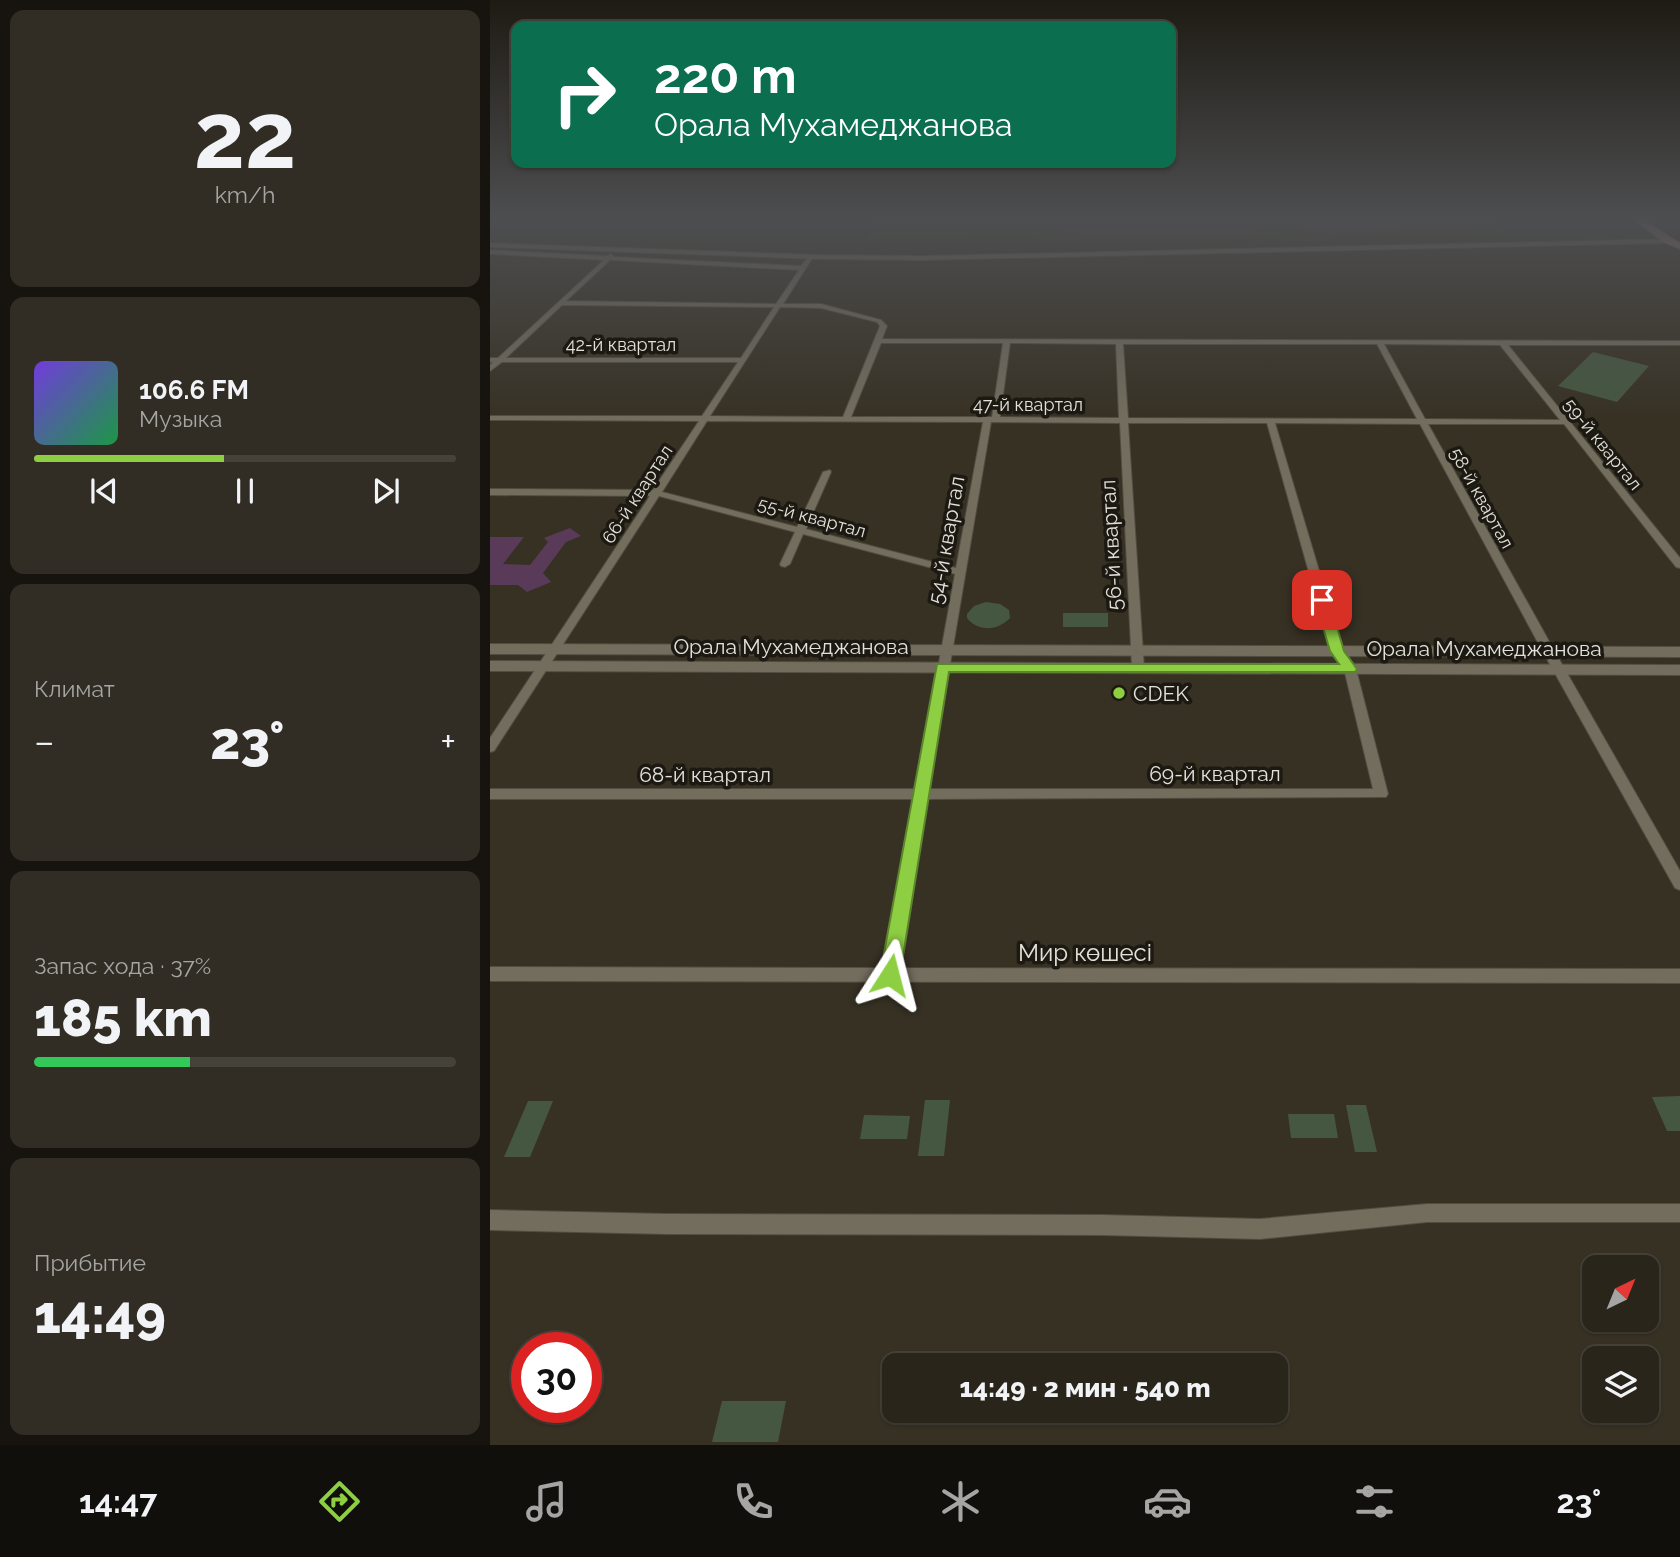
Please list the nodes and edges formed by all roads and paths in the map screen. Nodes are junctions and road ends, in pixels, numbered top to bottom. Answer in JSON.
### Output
{"nodes":[{"id":1,"x":580,"y":285,"type":"edge"},
{"id":2,"x":791,"y":285,"type":"edge"},
{"id":3,"x":562,"y":303,"type":"junction"},
{"id":4,"x":778,"y":305,"type":"junction"},
{"id":5,"x":879,"y":341,"type":"junction"},
{"id":6,"x":1007,"y":341,"type":"junction"},
{"id":7,"x":1119,"y":341,"type":"junction"},
{"id":8,"x":1379,"y":342,"type":"junction"},
{"id":9,"x":1502,"y":342,"type":"junction"},
{"id":10,"x":1680,"y":342,"type":"edge"},
{"id":11,"x":490,"y":360,"type":"edge"},
{"id":12,"x":500,"y":360,"type":"junction"},
{"id":13,"x":742,"y":360,"type":"junction"},
{"id":14,"x":490,"y":369,"type":"edge"},
{"id":15,"x":490,"y":418,"type":"edge"},
{"id":16,"x":705,"y":419,"type":"junction"},
{"id":17,"x":846,"y":419,"type":"junction"},
{"id":18,"x":992,"y":420,"type":"junction"},
{"id":19,"x":1123,"y":420,"type":"junction"},
{"id":20,"x":1270,"y":421,"type":"junction"},
{"id":21,"x":1422,"y":421,"type":"junction"},
{"id":22,"x":1565,"y":422,"type":"junction"},
{"id":23,"x":827,"y":472,"type":"dead end"},
{"id":24,"x":490,"y":492,"type":"edge"},
{"id":25,"x":656,"y":493,"type":"junction"},
{"id":26,"x":801,"y":530,"type":"junction"},
{"id":27,"x":785,"y":564,"type":"dead end"},
{"id":28,"x":1680,"y":565,"type":"edge"},
{"id":29,"x":960,"y":572,"type":"junction"},
{"id":30,"x":490,"y":649,"type":"edge"},
{"id":31,"x":554,"y":649,"type":"junction"},
{"id":32,"x":946,"y":650,"type":"junction"},
{"id":33,"x":1137,"y":651,"type":"junction"},
{"id":34,"x":1337,"y":651,"type":"junction"},
{"id":35,"x":1549,"y":652,"type":"junction"},
{"id":36,"x":1680,"y":652,"type":"edge"},
{"id":37,"x":490,"y":666,"type":"edge"},
{"id":38,"x":543,"y":667,"type":"junction"},
{"id":39,"x":943,"y":668,"type":"junction"},
{"id":40,"x":1138,"y":668,"type":"junction"},
{"id":41,"x":1350,"y":669,"type":"junction"},
{"id":42,"x":1559,"y":669,"type":"junction"},
{"id":43,"x":1680,"y":670,"type":"edge"},
{"id":44,"x":490,"y":748,"type":"edge"},
{"id":45,"x":490,"y":794,"type":"edge"},
{"id":46,"x":920,"y":796,"type":"junction"},
{"id":47,"x":1680,"y":884,"type":"edge"},
{"id":48,"x":490,"y":974,"type":"edge"},
{"id":49,"x":890,"y":975,"type":"junction"},
{"id":50,"x":1680,"y":976,"type":"edge"},
{"id":51,"x":1680,"y":1213,"type":"edge"},
{"id":52,"x":490,"y":1220,"type":"edge"}],
"edges":[{"from":1,"to":3,"type":"street"},
{"from":2,"to":4,"type":"street","name":"66-й квартал"},
{"from":3,"to":4,"type":"street"},
{"from":3,"to":12,"type":"street"},
{"from":4,"to":5,"type":"street"},
{"from":4,"to":13,"type":"street","name":"66-й квартал"},
{"from":5,"to":6,"type":"street"},
{"from":5,"to":17,"type":"street"},
{"from":6,"to":7,"type":"street"},
{"from":6,"to":18,"type":"street","name":"54-й квартал"},
{"from":7,"to":8,"type":"street"},
{"from":7,"to":19,"type":"street","name":"56-й квартал"},
{"from":8,"to":9,"type":"street"},
{"from":8,"to":21,"type":"street","name":"58-й квартал"},
{"from":9,"to":10,"type":"street"},
{"from":9,"to":22,"type":"street","name":"59-й квартал"},
{"from":11,"to":12,"type":"street","name":"42-й квартал"},
{"from":12,"to":13,"type":"street","name":"42-й квартал"},
{"from":12,"to":14,"type":"street"},
{"from":13,"to":16,"type":"street","name":"66-й квартал"},
{"from":15,"to":16,"type":"street","name":"47-й квартал"},
{"from":16,"to":17,"type":"street","name":"47-й квартал"},
{"from":16,"to":25,"type":"street","name":"66-й квартал"},
{"from":17,"to":18,"type":"street","name":"47-й квартал"},
{"from":18,"to":19,"type":"street","name":"47-й квартал"},
{"from":18,"to":29,"type":"street","name":"54-й квартал"},
{"from":19,"to":20,"type":"street","name":"47-й квартал"},
{"from":19,"to":33,"type":"street","name":"56-й квартал"},
{"from":20,"to":21,"type":"street","name":"47-й квартал"},
{"from":20,"to":34,"type":"street"},
{"from":21,"to":22,"type":"street","name":"47-й квартал"},
{"from":21,"to":35,"type":"street","name":"58-й квартал"},
{"from":22,"to":28,"type":"street","name":"59-й квартал"},
{"from":23,"to":26,"type":"street"},
{"from":24,"to":25,"type":"street"},
{"from":25,"to":26,"type":"street","name":"55-й квартал"},
{"from":25,"to":31,"type":"street","name":"66-й квартал"},
{"from":26,"to":27,"type":"street"},
{"from":26,"to":29,"type":"street","name":"55-й квартал"},
{"from":29,"to":32,"type":"street","name":"54-й квартал"},
{"from":30,"to":31,"type":"street","name":"Орала Мухамеджанова"},
{"from":31,"to":32,"type":"street","name":"Орала Мухамеджанова"},
{"from":31,"to":38,"type":"street","name":"66-й квартал"},
{"from":32,"to":33,"type":"street","name":"Орала Мухамеджанова"},
{"from":32,"to":39,"type":"street","name":"54-й квартал"},
{"from":33,"to":34,"type":"street","name":"Орала Мухамеджанова"},
{"from":33,"to":40,"type":"street","name":"56-й квартал"},
{"from":34,"to":35,"type":"street","name":"Орала Мухамеджанова"},
{"from":34,"to":41,"type":"street"},
{"from":35,"to":36,"type":"street","name":"Орала Мухамеджанова"},
{"from":35,"to":42,"type":"street","name":"58-й квартал"},
{"from":37,"to":38,"type":"street","name":"Орала Мухамеджанова"},
{"from":38,"to":39,"type":"street","name":"Орала Мухамеджанова"},
{"from":38,"to":44,"type":"street","name":"66-й квартал"},
{"from":39,"to":40,"type":"street","name":"Орала Мухамеджанова"},
{"from":39,"to":46,"type":"street","name":"54-й квартал"},
{"from":40,"to":41,"type":"street","name":"Орала Мухамеджанова"},
{"from":41,"to":42,"type":"street","name":"Орала Мухамеджанова"},
{"from":41,"to":46,"type":"street","name":"69-й квартал"},
{"from":42,"to":43,"type":"street","name":"Орала Мухамеджанова"},
{"from":42,"to":47,"type":"street","name":"58-й квартал"},
{"from":45,"to":46,"type":"street","name":"68-й квартал"},
{"from":46,"to":49,"type":"street","name":"54-й квартал"},
{"from":48,"to":49,"type":"street","name":"Мир көшесі"},
{"from":49,"to":50,"type":"street","name":"Мир көшесі"},
{"from":51,"to":52,"type":"street"}]}
